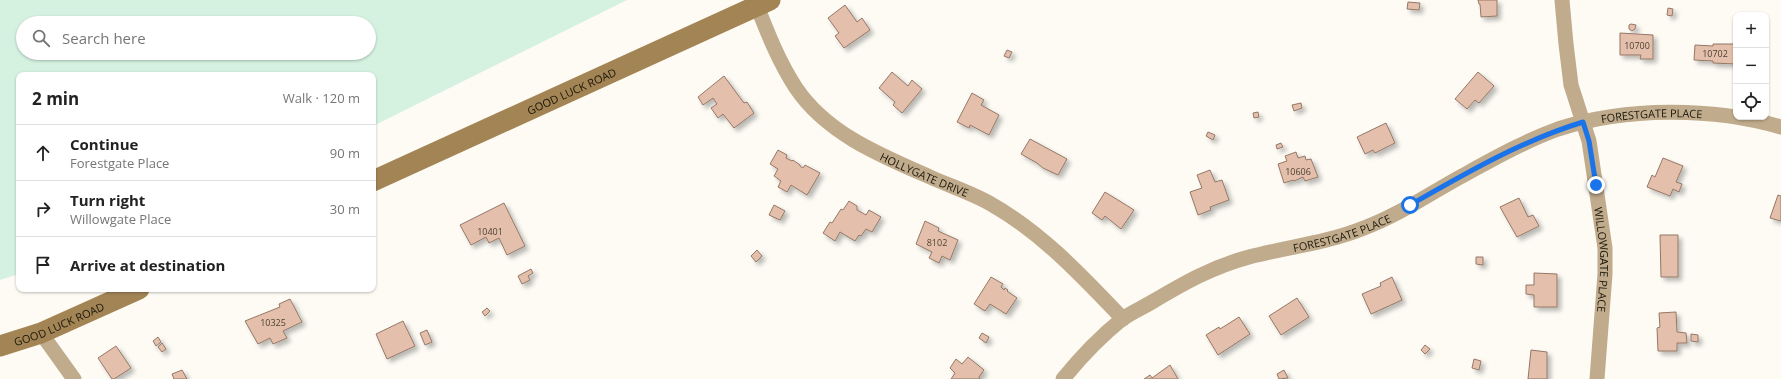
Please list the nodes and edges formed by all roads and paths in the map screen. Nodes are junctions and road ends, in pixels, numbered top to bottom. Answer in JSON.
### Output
{"nodes":[{"id":1,"x":1562,"y":0,"type":"edge"},
{"id":2,"x":764,"y":3,"type":"edge"},
{"id":3,"x":1583,"y":122,"type":"junction"},
{"id":4,"x":1781,"y":127,"type":"edge"},
{"id":5,"x":376,"y":180,"type":"edge"},
{"id":6,"x":131,"y":292,"type":"edge"},
{"id":7,"x":1122,"y":319,"type":"junction"},
{"id":8,"x":41,"y":333,"type":"junction"},
{"id":9,"x":0,"y":346,"type":"edge"},
{"id":10,"x":74,"y":379,"type":"edge"},
{"id":11,"x":1063,"y":379,"type":"edge"},
{"id":12,"x":1596,"y":379,"type":"edge"}],
"edges":[{"from":1,"to":3,"type":"street","name":"WILLOWGATE PLACE"},
{"from":2,"to":5,"type":"street","name":"GOOD LUCK ROAD"},
{"from":2,"to":7,"type":"street","name":"HOLLYGATE DRIVE"},
{"from":3,"to":4,"type":"street","name":"FORESTGATE PLACE"},
{"from":3,"to":7,"type":"street","name":"FORESTGATE PLACE"},
{"from":3,"to":12,"type":"street","name":"WILLOWGATE PLACE"},
{"from":6,"to":8,"type":"street","name":"GOOD LUCK ROAD"},
{"from":7,"to":11,"type":"street","name":"FORESTGATE PLACE"},
{"from":8,"to":9,"type":"street","name":"GOOD LUCK ROAD"},
{"from":8,"to":10,"type":"street"}]}
